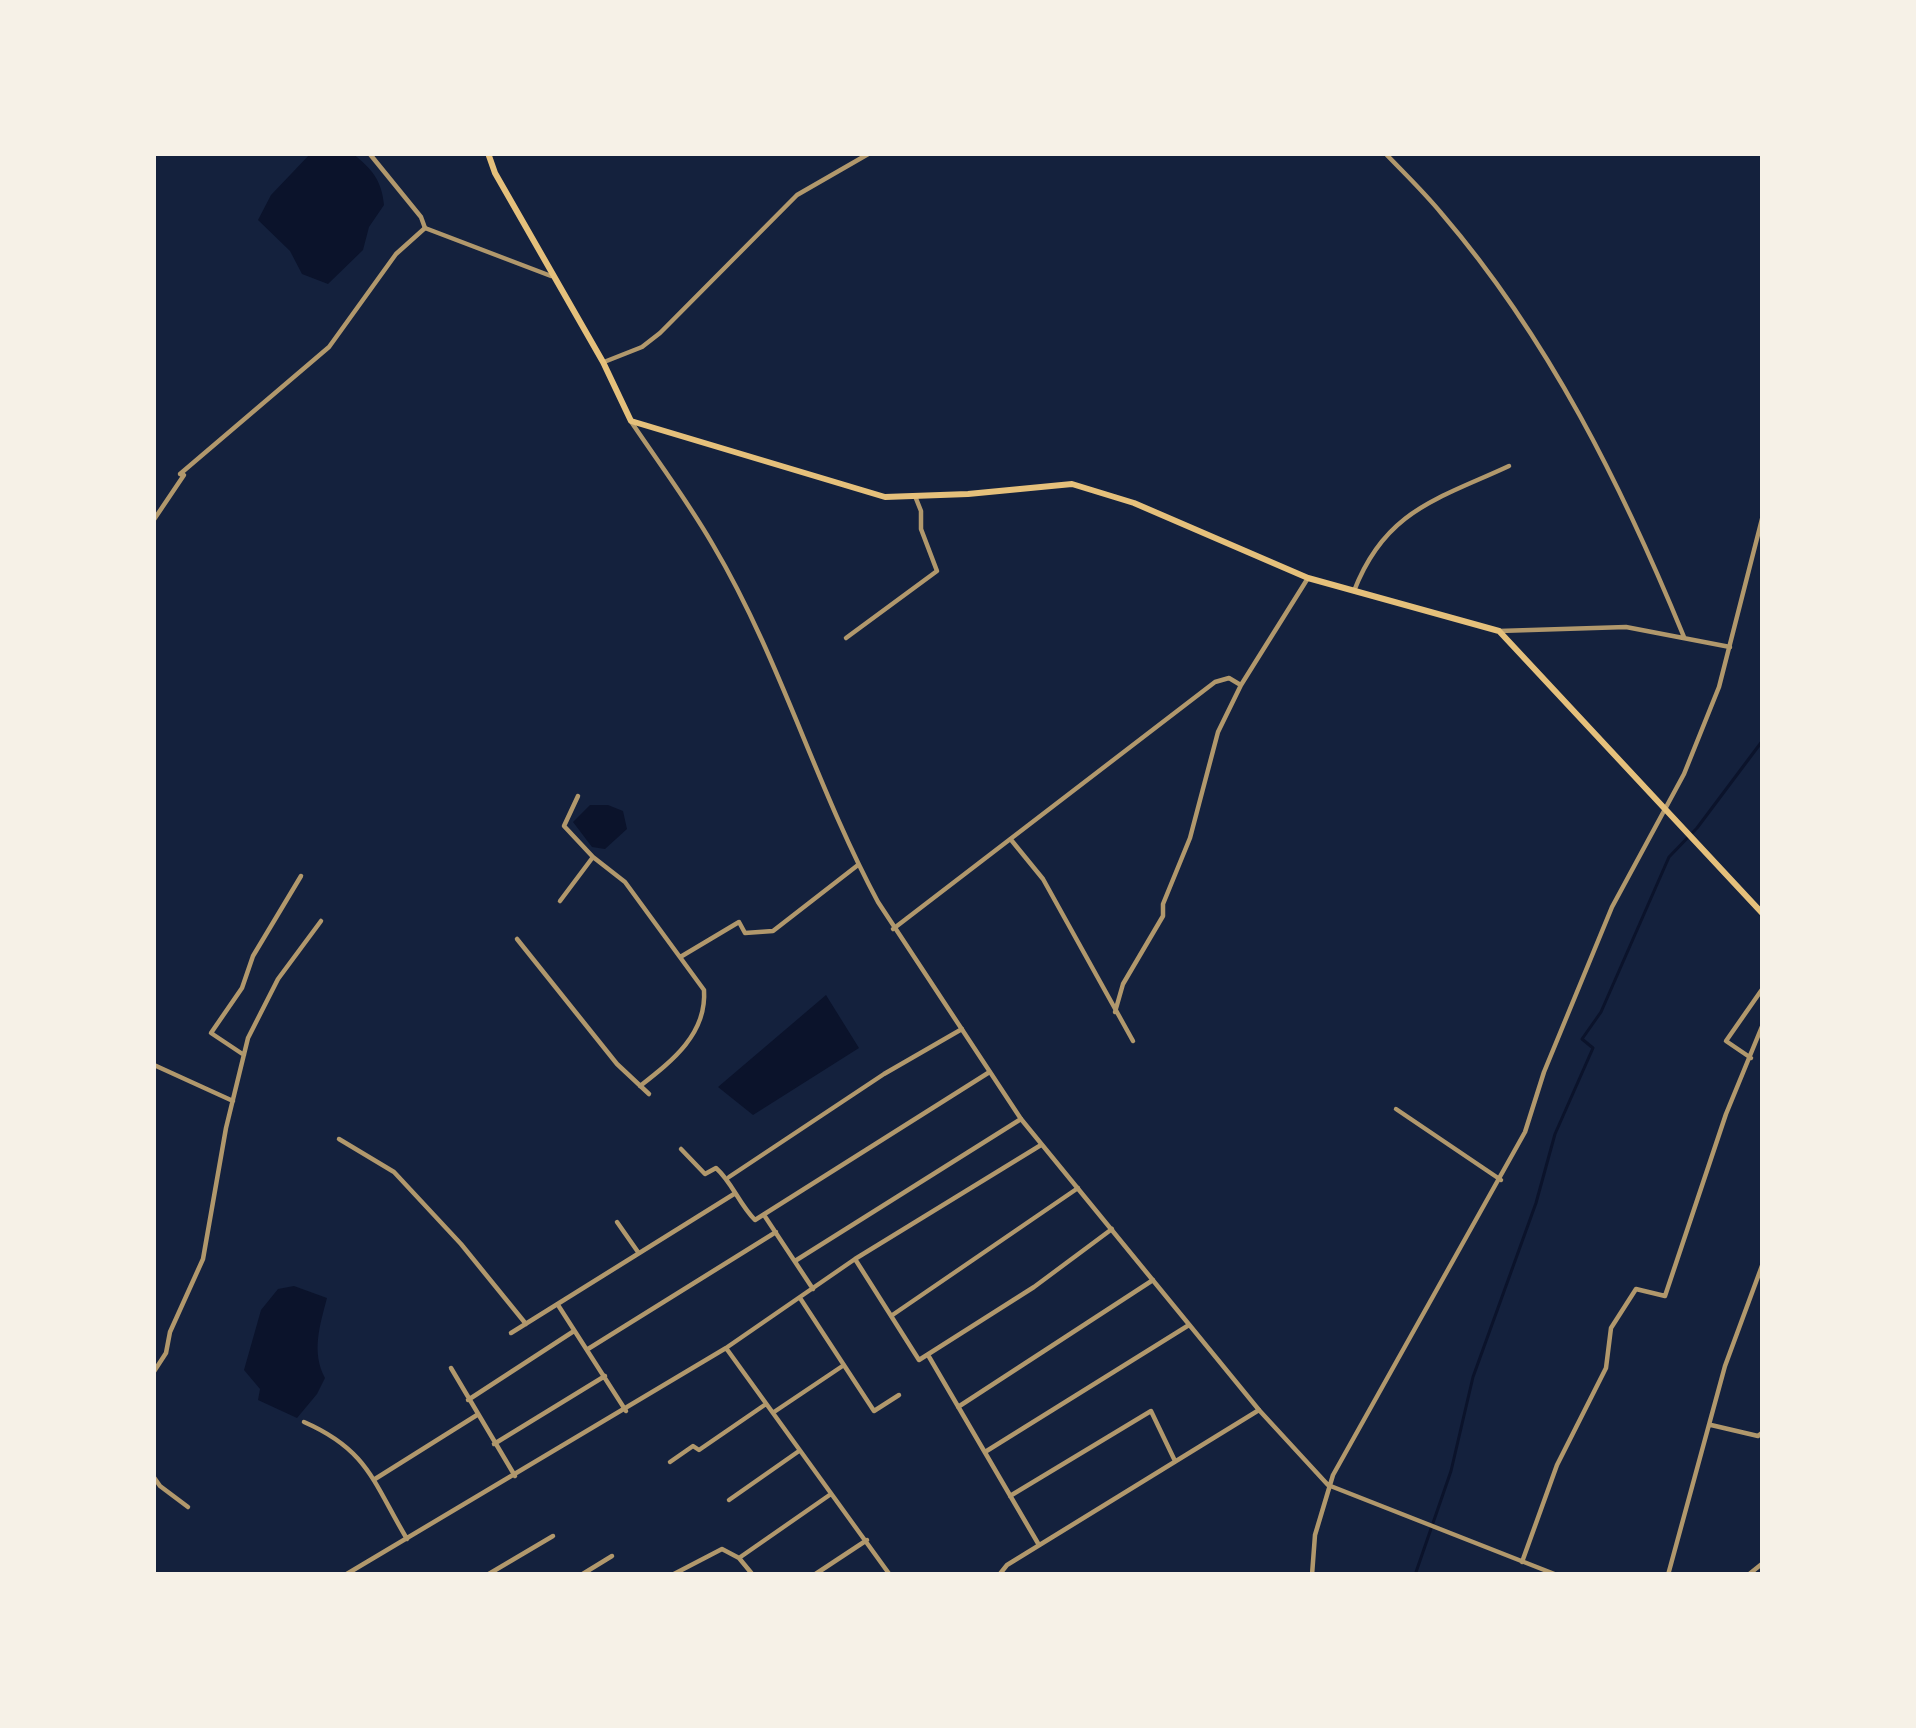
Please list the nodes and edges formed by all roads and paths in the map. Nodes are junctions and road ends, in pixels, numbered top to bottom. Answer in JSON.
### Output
{"nodes":[{"id":1,"x":369,"y":153,"type":"edge"},
{"id":2,"x":488,"y":153,"type":"edge"},
{"id":3,"x":870,"y":153,"type":"edge"},
{"id":4,"x":1385,"y":153,"type":"edge"},
{"id":5,"x":859,"y":155,"type":"edge"},
{"id":6,"x":425,"y":228,"type":"junction"},
{"id":7,"x":551,"y":276,"type":"junction"},
{"id":8,"x":602,"y":362,"type":"junction"},
{"id":9,"x":631,"y":421,"type":"junction"},
{"id":10,"x":1509,"y":466,"type":"dead end"},
{"id":11,"x":914,"y":496,"type":"junction"},
{"id":12,"x":1763,"y":514,"type":"edge"},
{"id":13,"x":153,"y":521,"type":"edge"},
{"id":14,"x":1309,"y":578,"type":"junction"},
{"id":15,"x":1354,"y":591,"type":"junction"},
{"id":16,"x":1499,"y":632,"type":"junction"},
{"id":17,"x":846,"y":638,"type":"dead end"},
{"id":18,"x":1684,"y":638,"type":"junction"},
{"id":19,"x":1730,"y":646,"type":"junction"},
{"id":20,"x":1241,"y":685,"type":"junction"},
{"id":21,"x":578,"y":796,"type":"dead end"},
{"id":22,"x":1665,"y":808,"type":"junction"},
{"id":23,"x":1010,"y":839,"type":"junction"},
{"id":24,"x":593,"y":857,"type":"junction"},
{"id":25,"x":858,"y":865,"type":"junction"},
{"id":26,"x":301,"y":876,"type":"dead end"},
{"id":27,"x":560,"y":901,"type":"dead end"},
{"id":28,"x":1763,"y":914,"type":"edge"},
{"id":29,"x":321,"y":920,"type":"dead end"},
{"id":30,"x":893,"y":928,"type":"junction"},
{"id":31,"x":517,"y":939,"type":"dead end"},
{"id":32,"x":682,"y":956,"type":"junction"},
{"id":33,"x":1763,"y":988,"type":"edge"},
{"id":34,"x":1115,"y":1012,"type":"junction"},
{"id":35,"x":1763,"y":1024,"type":"edge"},
{"id":36,"x":962,"y":1029,"type":"junction"},
{"id":37,"x":1132,"y":1041,"type":"dead end"},
{"id":38,"x":244,"y":1055,"type":"junction"},
{"id":39,"x":1751,"y":1058,"type":"junction"},
{"id":40,"x":154,"y":1065,"type":"edge"},
{"id":41,"x":988,"y":1072,"type":"junction"},
{"id":42,"x":640,"y":1086,"type":"junction"},
{"id":43,"x":649,"y":1094,"type":"dead end"},
{"id":44,"x":233,"y":1101,"type":"junction"},
{"id":45,"x":1396,"y":1109,"type":"dead end"},
{"id":46,"x":1021,"y":1120,"type":"junction"},
{"id":47,"x":339,"y":1139,"type":"dead end"},
{"id":48,"x":1042,"y":1145,"type":"junction"},
{"id":49,"x":681,"y":1149,"type":"dead end"},
{"id":50,"x":727,"y":1178,"type":"junction"},
{"id":51,"x":1501,"y":1180,"type":"junction"},
{"id":52,"x":1078,"y":1187,"type":"junction"},
{"id":53,"x":734,"y":1194,"type":"junction"},
{"id":54,"x":764,"y":1215,"type":"junction"},
{"id":55,"x":617,"y":1222,"type":"dead end"},
{"id":56,"x":1112,"y":1229,"type":"junction"},
{"id":57,"x":776,"y":1232,"type":"junction"},
{"id":58,"x":638,"y":1252,"type":"junction"},
{"id":59,"x":855,"y":1258,"type":"junction"},
{"id":60,"x":795,"y":1261,"type":"junction"},
{"id":61,"x":1763,"y":1263,"type":"edge"},
{"id":62,"x":1153,"y":1280,"type":"junction"},
{"id":63,"x":813,"y":1289,"type":"junction"},
{"id":64,"x":800,"y":1298,"type":"junction"},
{"id":65,"x":557,"y":1304,"type":"junction"},
{"id":66,"x":891,"y":1316,"type":"junction"},
{"id":67,"x":526,"y":1324,"type":"junction"},
{"id":68,"x":1189,"y":1324,"type":"junction"},
{"id":69,"x":574,"y":1330,"type":"junction"},
{"id":70,"x":512,"y":1333,"type":"dead end"},
{"id":71,"x":726,"y":1348,"type":"junction"},
{"id":72,"x":588,"y":1349,"type":"junction"},
{"id":73,"x":928,"y":1354,"type":"junction"},
{"id":74,"x":844,"y":1365,"type":"junction"},
{"id":75,"x":451,"y":1368,"type":"dead end"},
{"id":76,"x":153,"y":1373,"type":"edge"},
{"id":77,"x":605,"y":1376,"type":"junction"},
{"id":78,"x":899,"y":1395,"type":"dead end"},
{"id":79,"x":468,"y":1400,"type":"junction"},
{"id":80,"x":766,"y":1404,"type":"junction"},
{"id":81,"x":958,"y":1407,"type":"junction"},
{"id":82,"x":626,"y":1411,"type":"junction"},
{"id":83,"x":1258,"y":1411,"type":"junction"},
{"id":84,"x":772,"y":1413,"type":"junction"},
{"id":85,"x":477,"y":1415,"type":"junction"},
{"id":86,"x":304,"y":1422,"type":"dead end"},
{"id":87,"x":1709,"y":1425,"type":"junction"},
{"id":88,"x":1763,"y":1432,"type":"edge"},
{"id":89,"x":494,"y":1444,"type":"junction"},
{"id":90,"x":799,"y":1451,"type":"junction"},
{"id":91,"x":985,"y":1451,"type":"junction"},
{"id":92,"x":1175,"y":1461,"type":"junction"},
{"id":93,"x":670,"y":1462,"type":"dead end"},
{"id":94,"x":153,"y":1476,"type":"edge"},
{"id":95,"x":515,"y":1476,"type":"junction"},
{"id":96,"x":372,"y":1480,"type":"junction"},
{"id":97,"x":1328,"y":1485,"type":"junction"},
{"id":98,"x":160,"y":1486,"type":"junction"},
{"id":99,"x":153,"y":1494,"type":"edge"},
{"id":100,"x":831,"y":1494,"type":"junction"},
{"id":101,"x":1010,"y":1496,"type":"junction"},
{"id":102,"x":729,"y":1500,"type":"dead end"},
{"id":103,"x":188,"y":1507,"type":"dead end"},
{"id":104,"x":553,"y":1536,"type":"dead end"},
{"id":105,"x":407,"y":1539,"type":"junction"},
{"id":106,"x":867,"y":1540,"type":"junction"},
{"id":107,"x":1039,"y":1545,"type":"junction"},
{"id":108,"x":612,"y":1556,"type":"dead end"},
{"id":109,"x":740,"y":1558,"type":"junction"},
{"id":110,"x":1522,"y":1562,"type":"junction"},
{"id":111,"x":1763,"y":1563,"type":"edge"},
{"id":112,"x":345,"y":1575,"type":"edge"},
{"id":113,"x":487,"y":1575,"type":"edge"},
{"id":114,"x":581,"y":1575,"type":"edge"},
{"id":115,"x":672,"y":1575,"type":"edge"},
{"id":116,"x":752,"y":1575,"type":"edge"},
{"id":117,"x":814,"y":1575,"type":"edge"},
{"id":118,"x":890,"y":1575,"type":"edge"},
{"id":119,"x":999,"y":1575,"type":"edge"},
{"id":120,"x":1312,"y":1575,"type":"edge"},
{"id":121,"x":1557,"y":1575,"type":"edge"},
{"id":122,"x":1668,"y":1575,"type":"edge"},
{"id":123,"x":1748,"y":1575,"type":"edge"}],
"edges":[{"from":1,"to":6,"type":"street"},
{"from":2,"to":7,"type":"main road"},
{"from":3,"to":5,"type":"street"},
{"from":4,"to":18,"type":"street"},
{"from":5,"to":8,"type":"street"},
{"from":6,"to":7,"type":"street"},
{"from":6,"to":13,"type":"street"},
{"from":7,"to":8,"type":"main road"},
{"from":8,"to":9,"type":"main road"},
{"from":9,"to":11,"type":"main road"},
{"from":9,"to":25,"type":"street"},
{"from":10,"to":15,"type":"street"},
{"from":11,"to":14,"type":"main road"},
{"from":11,"to":17,"type":"street"},
{"from":12,"to":19,"type":"street"},
{"from":14,"to":15,"type":"main road"},
{"from":14,"to":20,"type":"street"},
{"from":15,"to":16,"type":"main road"},
{"from":16,"to":18,"type":"street"},
{"from":16,"to":22,"type":"main road"},
{"from":18,"to":19,"type":"street"},
{"from":19,"to":22,"type":"street"},
{"from":20,"to":23,"type":"street"},
{"from":20,"to":34,"type":"street"},
{"from":21,"to":24,"type":"street"},
{"from":22,"to":28,"type":"main road"},
{"from":22,"to":51,"type":"street"},
{"from":23,"to":30,"type":"street"},
{"from":23,"to":34,"type":"street"},
{"from":24,"to":27,"type":"street"},
{"from":24,"to":32,"type":"street"},
{"from":25,"to":30,"type":"street"},
{"from":25,"to":32,"type":"street"},
{"from":26,"to":38,"type":"street"},
{"from":29,"to":38,"type":"street"},
{"from":30,"to":36,"type":"street"},
{"from":31,"to":42,"type":"street"},
{"from":32,"to":42,"type":"street"},
{"from":33,"to":39,"type":"street"},
{"from":34,"to":37,"type":"street"},
{"from":35,"to":39,"type":"street"},
{"from":36,"to":41,"type":"street"},
{"from":36,"to":50,"type":"street"},
{"from":38,"to":44,"type":"street"},
{"from":39,"to":110,"type":"street"},
{"from":40,"to":44,"type":"street"},
{"from":41,"to":46,"type":"street"},
{"from":41,"to":54,"type":"street"},
{"from":42,"to":43,"type":"street"},
{"from":44,"to":76,"type":"street"},
{"from":45,"to":51,"type":"street"},
{"from":46,"to":48,"type":"street"},
{"from":46,"to":60,"type":"street"},
{"from":47,"to":67,"type":"street"},
{"from":48,"to":52,"type":"street"},
{"from":48,"to":59,"type":"street"},
{"from":49,"to":50,"type":"street"},
{"from":50,"to":53,"type":"street"},
{"from":51,"to":97,"type":"street"},
{"from":52,"to":56,"type":"street"},
{"from":52,"to":66,"type":"street"},
{"from":53,"to":54,"type":"street"},
{"from":53,"to":58,"type":"street"},
{"from":54,"to":57,"type":"street"},
{"from":55,"to":58,"type":"street"},
{"from":56,"to":62,"type":"street"},
{"from":56,"to":73,"type":"street"},
{"from":57,"to":60,"type":"street"},
{"from":57,"to":72,"type":"street"},
{"from":58,"to":65,"type":"street"},
{"from":59,"to":63,"type":"street"},
{"from":59,"to":66,"type":"street"},
{"from":60,"to":63,"type":"street"},
{"from":61,"to":87,"type":"street"},
{"from":62,"to":68,"type":"street"},
{"from":62,"to":81,"type":"street"},
{"from":63,"to":64,"type":"street"},
{"from":64,"to":71,"type":"street"},
{"from":64,"to":74,"type":"street"},
{"from":65,"to":67,"type":"street"},
{"from":65,"to":69,"type":"street"},
{"from":66,"to":73,"type":"street"},
{"from":67,"to":70,"type":"street"},
{"from":68,"to":83,"type":"street"},
{"from":68,"to":91,"type":"street"},
{"from":69,"to":72,"type":"street"},
{"from":69,"to":79,"type":"street"},
{"from":71,"to":80,"type":"street"},
{"from":71,"to":82,"type":"street"},
{"from":72,"to":77,"type":"street"},
{"from":73,"to":81,"type":"street"},
{"from":74,"to":78,"type":"street"},
{"from":74,"to":84,"type":"street"},
{"from":75,"to":79,"type":"street"},
{"from":77,"to":82,"type":"street"},
{"from":77,"to":89,"type":"street"},
{"from":79,"to":85,"type":"street"},
{"from":80,"to":84,"type":"street"},
{"from":80,"to":93,"type":"street"},
{"from":81,"to":91,"type":"street"},
{"from":82,"to":95,"type":"street"},
{"from":83,"to":92,"type":"street"},
{"from":83,"to":97,"type":"street"},
{"from":84,"to":90,"type":"street"},
{"from":85,"to":89,"type":"street"},
{"from":85,"to":96,"type":"street"},
{"from":86,"to":96,"type":"street"},
{"from":87,"to":88,"type":"street"},
{"from":87,"to":122,"type":"street"},
{"from":89,"to":95,"type":"street"},
{"from":90,"to":100,"type":"street"},
{"from":90,"to":102,"type":"street"},
{"from":91,"to":101,"type":"street"},
{"from":92,"to":101,"type":"street"},
{"from":92,"to":107,"type":"street"},
{"from":94,"to":98,"type":"street"},
{"from":95,"to":105,"type":"street"},
{"from":96,"to":105,"type":"street"},
{"from":97,"to":110,"type":"street"},
{"from":97,"to":120,"type":"street"},
{"from":98,"to":99,"type":"street"},
{"from":98,"to":103,"type":"street"},
{"from":100,"to":106,"type":"street"},
{"from":100,"to":109,"type":"street"},
{"from":101,"to":107,"type":"street"},
{"from":104,"to":113,"type":"street"},
{"from":105,"to":112,"type":"street"},
{"from":106,"to":117,"type":"street"},
{"from":106,"to":118,"type":"street"},
{"from":107,"to":119,"type":"street"},
{"from":108,"to":114,"type":"street"},
{"from":109,"to":115,"type":"street"},
{"from":109,"to":116,"type":"street"},
{"from":110,"to":121,"type":"street"},
{"from":111,"to":123,"type":"street"}]}
